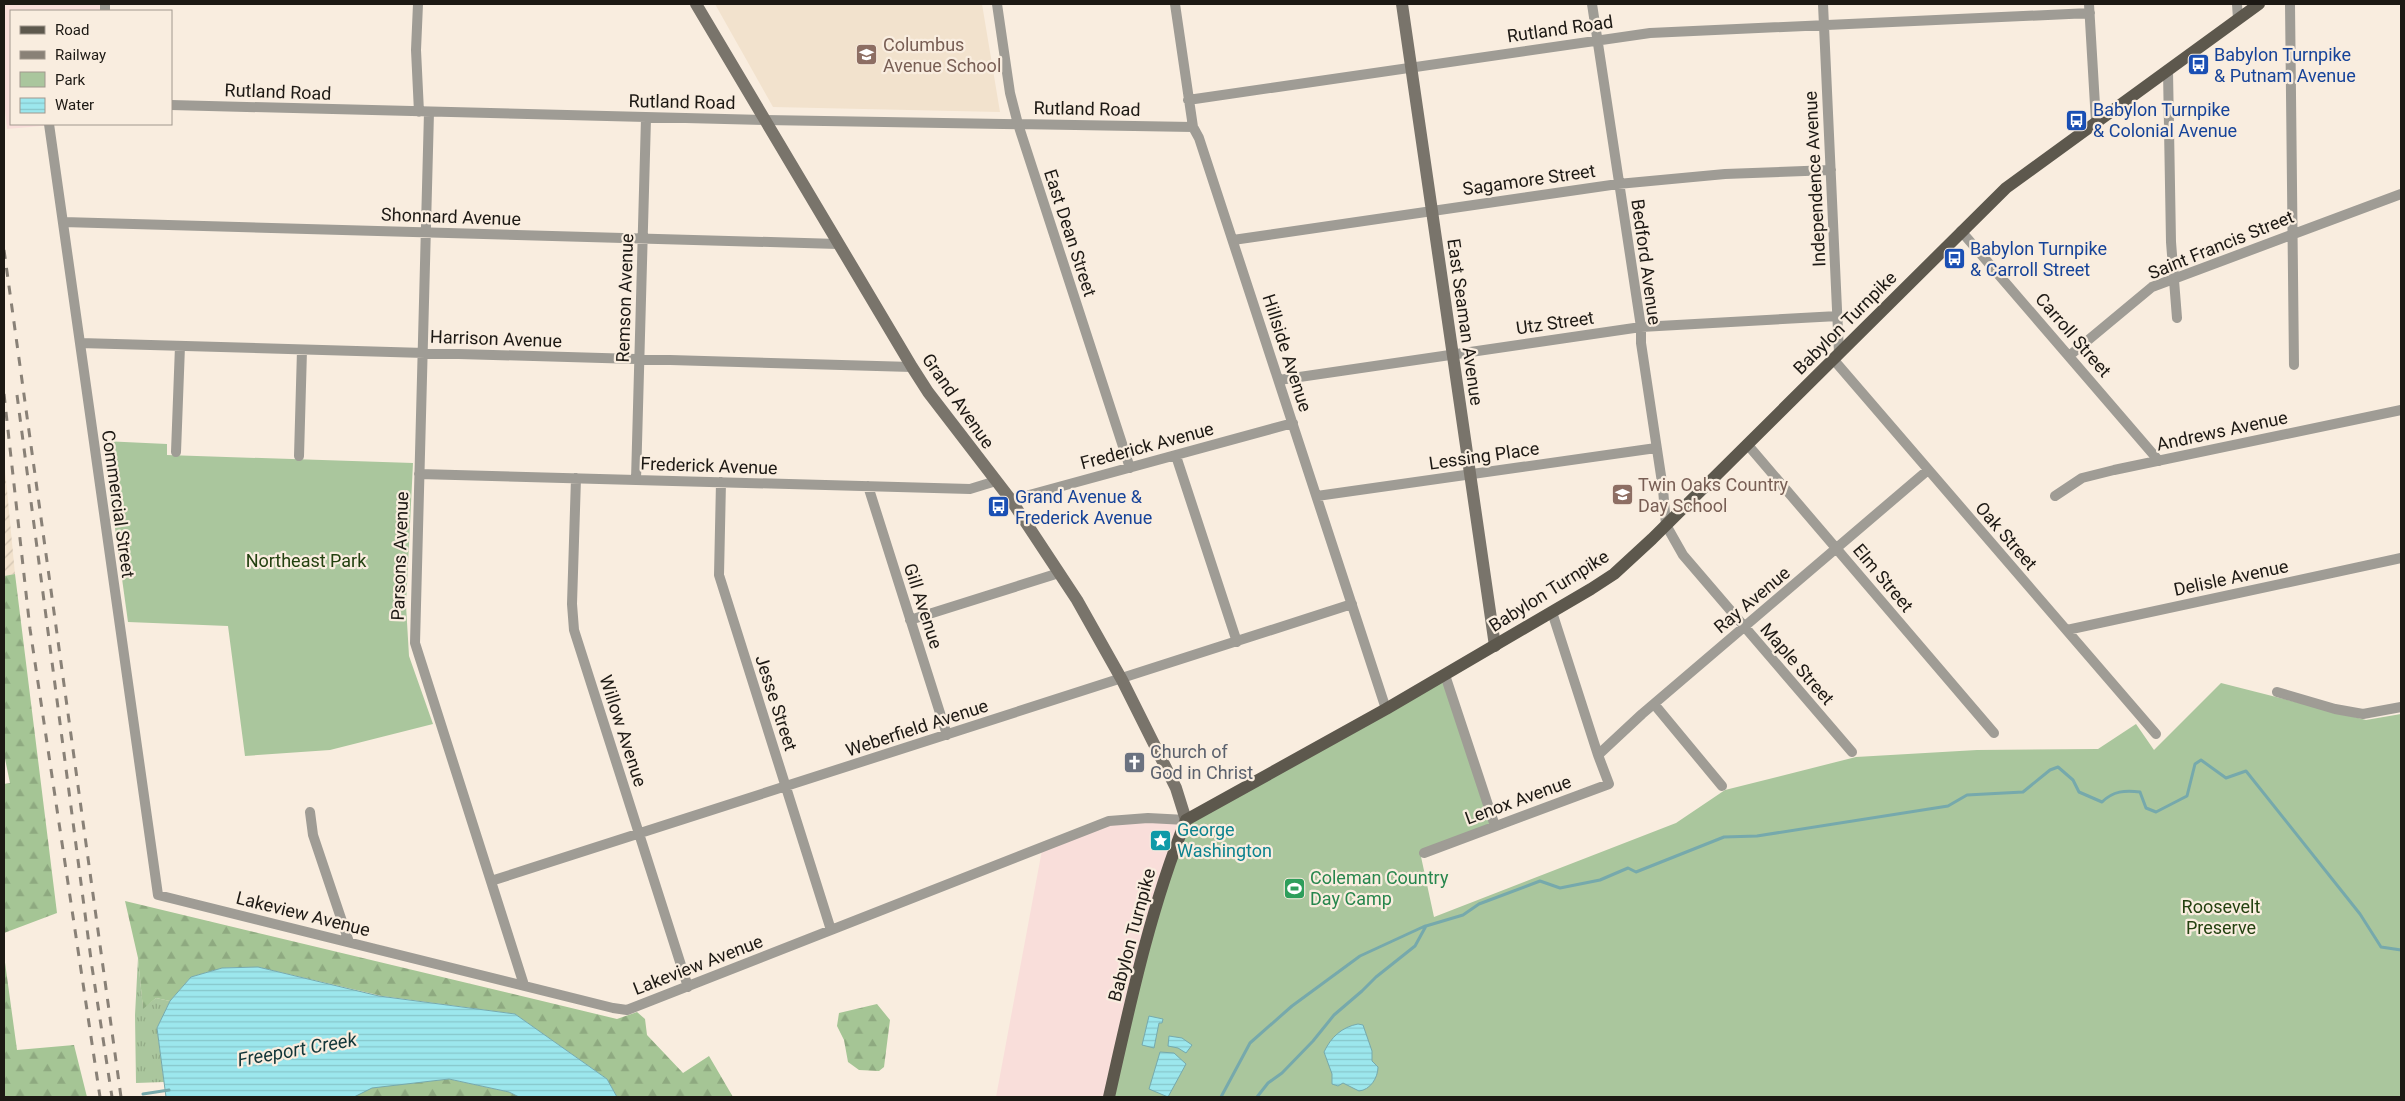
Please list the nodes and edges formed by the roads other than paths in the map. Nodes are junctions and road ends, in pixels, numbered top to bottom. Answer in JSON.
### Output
{"nodes":[{"id":1,"x":418,"y":4,"type":"edge"},
{"id":2,"x":696,"y":4,"type":"edge"},
{"id":3,"x":997,"y":4,"type":"edge"},
{"id":4,"x":1176,"y":4,"type":"edge"},
{"id":5,"x":1402,"y":4,"type":"edge"},
{"id":6,"x":1592,"y":4,"type":"edge"},
{"id":7,"x":1823,"y":4,"type":"edge"},
{"id":8,"x":2237,"y":4,"type":"edge"},
{"id":9,"x":2259,"y":4,"type":"edge"},
{"id":10,"x":2290,"y":4,"type":"edge"},
{"id":11,"x":2090,"y":9,"type":"edge"},
{"id":12,"x":2238,"y":19,"type":"junction"},
{"id":13,"x":1824,"y":25,"type":"junction"},
{"id":14,"x":1598,"y":40,"type":"junction"},
{"id":15,"x":1411,"y":67,"type":"junction"},
{"id":16,"x":2168,"y":70,"type":"junction"},
{"id":17,"x":1188,"y":100,"type":"junction"},
{"id":18,"x":172,"y":105,"type":"edge"},
{"id":19,"x":424,"y":112,"type":"junction"},
{"id":20,"x":646,"y":118,"type":"junction"},
{"id":21,"x":765,"y":120,"type":"junction"},
{"id":22,"x":2096,"y":122,"type":"junction"},
{"id":23,"x":1018,"y":124,"type":"junction"},
{"id":24,"x":49,"y":125,"type":"edge"},
{"id":25,"x":1193,"y":127,"type":"junction"},
{"id":26,"x":1831,"y":170,"type":"junction"},
{"id":27,"x":1618,"y":184,"type":"junction"},
{"id":28,"x":2401,"y":194,"type":"edge"},
{"id":29,"x":1432,"y":211,"type":"junction"},
{"id":30,"x":63,"y":222,"type":"junction"},
{"id":31,"x":426,"y":232,"type":"junction"},
{"id":32,"x":1961,"y":232,"type":"junction"},
{"id":33,"x":2293,"y":233,"type":"junction"},
{"id":34,"x":643,"y":238,"type":"junction"},
{"id":35,"x":1233,"y":240,"type":"junction"},
{"id":36,"x":838,"y":244,"type":"junction"},
{"id":37,"x":2173,"y":278,"type":"junction"},
{"id":38,"x":1838,"y":316,"type":"junction"},
{"id":39,"x":2176,"y":318,"type":"dead end"},
{"id":40,"x":1641,"y":327,"type":"junction"},
{"id":41,"x":80,"y":343,"type":"junction"},
{"id":42,"x":180,"y":346,"type":"junction"},
{"id":43,"x":302,"y":350,"type":"junction"},
{"id":44,"x":422,"y":353,"type":"junction"},
{"id":45,"x":1452,"y":355,"type":"junction"},
{"id":46,"x":1836,"y":356,"type":"junction"},
{"id":47,"x":2069,"y":356,"type":"junction"},
{"id":48,"x":640,"y":359,"type":"junction"},
{"id":49,"x":2294,"y":365,"type":"dead end"},
{"id":50,"x":912,"y":366,"type":"junction"},
{"id":51,"x":1279,"y":380,"type":"junction"},
{"id":52,"x":2401,"y":410,"type":"edge"},
{"id":53,"x":1293,"y":423,"type":"junction"},
{"id":54,"x":1747,"y":444,"type":"junction"},
{"id":55,"x":1656,"y":448,"type":"junction"},
{"id":56,"x":176,"y":452,"type":"dead end"},
{"id":57,"x":298,"y":456,"type":"dead end"},
{"id":58,"x":1176,"y":456,"type":"junction"},
{"id":59,"x":2159,"y":461,"type":"junction"},
{"id":60,"x":1130,"y":468,"type":"junction"},
{"id":61,"x":1928,"y":470,"type":"junction"},
{"id":62,"x":419,"y":474,"type":"junction"},
{"id":63,"x":1470,"y":474,"type":"junction"},
{"id":64,"x":576,"y":478,"type":"junction"},
{"id":65,"x":636,"y":480,"type":"junction"},
{"id":66,"x":996,"y":481,"type":"junction"},
{"id":67,"x":721,"y":482,"type":"junction"},
{"id":68,"x":868,"y":486,"type":"junction"},
{"id":69,"x":1317,"y":496,"type":"junction"},
{"id":70,"x":2055,"y":496,"type":"dead end"},
{"id":71,"x":1011,"y":500,"type":"junction"},
{"id":72,"x":1666,"y":525,"type":"junction"},
{"id":73,"x":1837,"y":548,"type":"junction"},
{"id":74,"x":2401,"y":558,"type":"edge"},
{"id":75,"x":1059,"y":573,"type":"junction"},
{"id":76,"x":1352,"y":604,"type":"junction"},
{"id":77,"x":1552,"y":612,"type":"junction"},
{"id":78,"x":910,"y":620,"type":"junction"},
{"id":79,"x":1744,"y":627,"type":"junction"},
{"id":80,"x":2067,"y":630,"type":"junction"},
{"id":81,"x":1237,"y":642,"type":"junction"},
{"id":82,"x":1495,"y":646,"type":"junction"},
{"id":83,"x":1445,"y":675,"type":"junction"},
{"id":84,"x":1122,"y":680,"type":"junction"},
{"id":85,"x":2277,"y":692,"type":"dead end"},
{"id":86,"x":1654,"y":704,"type":"junction"},
{"id":87,"x":2401,"y":707,"type":"edge"},
{"id":88,"x":1386,"y":709,"type":"junction"},
{"id":89,"x":1994,"y":733,"type":"dead end"},
{"id":90,"x":2156,"y":734,"type":"dead end"},
{"id":91,"x":947,"y":735,"type":"junction"},
{"id":92,"x":1852,"y":752,"type":"dead end"},
{"id":93,"x":1598,"y":755,"type":"junction"},
{"id":94,"x":1722,"y":786,"type":"dead end"},
{"id":95,"x":786,"y":787,"type":"junction"},
{"id":96,"x":310,"y":812,"type":"dead end"},
{"id":97,"x":1186,"y":820,"type":"junction"},
{"id":98,"x":1495,"y":826,"type":"junction"},
{"id":99,"x":638,"y":834,"type":"junction"},
{"id":100,"x":1424,"y":853,"type":"dead end"},
{"id":101,"x":491,"y":881,"type":"junction"},
{"id":102,"x":157,"y":889,"type":"joint"},
{"id":103,"x":831,"y":930,"type":"junction"},
{"id":104,"x":349,"y":942,"type":"junction"},
{"id":105,"x":524,"y":985,"type":"junction"},
{"id":106,"x":688,"y":987,"type":"junction"},
{"id":107,"x":1110,"y":1097,"type":"edge"}],
"edges":[{"from":1,"to":19,"type":"street","name":"Parsons Avenue"},
{"from":2,"to":21,"type":"street","name":"Grand Avenue"},
{"from":3,"to":23,"type":"street","name":"East Dean Street"},
{"from":4,"to":17,"type":"street","name":"Hillside Avenue"},
{"from":5,"to":15,"type":"street","name":"East Seaman Avenue"},
{"from":6,"to":14,"type":"street","name":"Bedford Avenue"},
{"from":7,"to":13,"type":"street","name":"Independence Avenue"},
{"from":8,"to":12,"type":"street"},
{"from":9,"to":12,"type":"main road","name":"Babylon Turnpike"},
{"from":10,"to":33,"type":"street"},
{"from":11,"to":13,"type":"street","name":"Rutland Road"},
{"from":11,"to":22,"type":"street"},
{"from":12,"to":16,"type":"main road","name":"Babylon Turnpike"},
{"from":13,"to":14,"type":"street","name":"Rutland Road"},
{"from":13,"to":26,"type":"street","name":"Independence Avenue"},
{"from":14,"to":15,"type":"street","name":"Rutland Road"},
{"from":14,"to":27,"type":"street","name":"Bedford Avenue"},
{"from":15,"to":17,"type":"street","name":"Rutland Road"},
{"from":15,"to":29,"type":"street","name":"East Seaman Avenue"},
{"from":16,"to":22,"type":"main road","name":"Babylon Turnpike"},
{"from":16,"to":37,"type":"street"},
{"from":17,"to":25,"type":"street","name":"Hillside Avenue"},
{"from":18,"to":19,"type":"street","name":"Rutland Road"},
{"from":19,"to":20,"type":"street","name":"Rutland Road"},
{"from":19,"to":31,"type":"street","name":"Parsons Avenue"},
{"from":20,"to":21,"type":"street","name":"Rutland Road"},
{"from":20,"to":34,"type":"street","name":"Remson Avenue"},
{"from":21,"to":23,"type":"street","name":"Rutland Road"},
{"from":21,"to":36,"type":"street","name":"Grand Avenue"},
{"from":22,"to":32,"type":"main road","name":"Babylon Turnpike"},
{"from":23,"to":25,"type":"street","name":"Rutland Road"},
{"from":23,"to":60,"type":"street","name":"East Dean Street"},
{"from":24,"to":30,"type":"street","name":"Commercial Street"},
{"from":25,"to":35,"type":"street","name":"Hillside Avenue"},
{"from":26,"to":27,"type":"street","name":"Sagamore Street"},
{"from":26,"to":38,"type":"street","name":"Independence Avenue"},
{"from":27,"to":29,"type":"street","name":"Sagamore Street"},
{"from":27,"to":40,"type":"street","name":"Bedford Avenue"},
{"from":28,"to":33,"type":"street","name":"Saint Francis Street"},
{"from":29,"to":35,"type":"street","name":"Sagamore Street"},
{"from":29,"to":45,"type":"street","name":"East Seaman Avenue"},
{"from":30,"to":31,"type":"street","name":"Shonnard Avenue"},
{"from":30,"to":41,"type":"street","name":"Commercial Street"},
{"from":31,"to":34,"type":"street","name":"Shonnard Avenue"},
{"from":31,"to":44,"type":"street","name":"Parsons Avenue"},
{"from":32,"to":46,"type":"main road","name":"Babylon Turnpike"},
{"from":32,"to":47,"type":"street","name":"Carroll Street"},
{"from":33,"to":37,"type":"street","name":"Saint Francis Street"},
{"from":33,"to":49,"type":"street"},
{"from":34,"to":36,"type":"street","name":"Shonnard Avenue"},
{"from":34,"to":48,"type":"street","name":"Remson Avenue"},
{"from":35,"to":51,"type":"street","name":"Hillside Avenue"},
{"from":36,"to":50,"type":"street","name":"Grand Avenue"},
{"from":37,"to":39,"type":"street"},
{"from":37,"to":47,"type":"street","name":"Saint Francis Street"},
{"from":38,"to":40,"type":"street","name":"Utz Street"},
{"from":38,"to":46,"type":"street","name":"Independence Avenue"},
{"from":40,"to":45,"type":"street","name":"Utz Street"},
{"from":40,"to":55,"type":"street","name":"Bedford Avenue"},
{"from":41,"to":42,"type":"street","name":"Harrison Avenue"},
{"from":41,"to":102,"type":"street","name":"Commercial Street"},
{"from":42,"to":43,"type":"street","name":"Harrison Avenue"},
{"from":42,"to":56,"type":"street"},
{"from":43,"to":44,"type":"street","name":"Harrison Avenue"},
{"from":43,"to":57,"type":"street"},
{"from":44,"to":48,"type":"street","name":"Harrison Avenue"},
{"from":44,"to":62,"type":"street","name":"Parsons Avenue"},
{"from":45,"to":51,"type":"street","name":"Utz Street"},
{"from":45,"to":63,"type":"street","name":"East Seaman Avenue"},
{"from":46,"to":54,"type":"main road","name":"Babylon Turnpike"},
{"from":46,"to":61,"type":"street","name":"Oak Street"},
{"from":47,"to":59,"type":"street","name":"Carroll Street"},
{"from":48,"to":50,"type":"street","name":"Harrison Avenue"},
{"from":48,"to":65,"type":"street","name":"Remson Avenue"},
{"from":50,"to":66,"type":"street","name":"Grand Avenue"},
{"from":51,"to":53,"type":"street","name":"Hillside Avenue"},
{"from":52,"to":59,"type":"street","name":"Andrews Avenue"},
{"from":53,"to":58,"type":"street","name":"Frederick Avenue"},
{"from":53,"to":69,"type":"street","name":"Hillside Avenue"},
{"from":54,"to":72,"type":"main road","name":"Babylon Turnpike"},
{"from":54,"to":73,"type":"street","name":"Elm Street"},
{"from":55,"to":63,"type":"street","name":"Lessing Place"},
{"from":55,"to":72,"type":"street","name":"Bedford Avenue"},
{"from":58,"to":60,"type":"street","name":"Frederick Avenue"},
{"from":58,"to":81,"type":"street"},
{"from":59,"to":70,"type":"street","name":"Andrews Avenue"},
{"from":60,"to":71,"type":"street","name":"Frederick Avenue"},
{"from":61,"to":73,"type":"street","name":"Ray Avenue"},
{"from":61,"to":80,"type":"street","name":"Oak Street"},
{"from":62,"to":64,"type":"street","name":"Frederick Avenue"},
{"from":62,"to":101,"type":"street","name":"Parsons Avenue"},
{"from":63,"to":69,"type":"street","name":"Lessing Place"},
{"from":63,"to":82,"type":"street","name":"East Seaman Avenue"},
{"from":64,"to":65,"type":"street","name":"Frederick Avenue"},
{"from":64,"to":99,"type":"street","name":"Willow Avenue"},
{"from":65,"to":67,"type":"street","name":"Frederick Avenue"},
{"from":66,"to":68,"type":"street","name":"Frederick Avenue"},
{"from":66,"to":71,"type":"street","name":"Grand Avenue"},
{"from":67,"to":68,"type":"street","name":"Frederick Avenue"},
{"from":67,"to":95,"type":"street","name":"Jesse Street"},
{"from":68,"to":78,"type":"street","name":"Gill Avenue"},
{"from":69,"to":76,"type":"street","name":"Hillside Avenue"},
{"from":71,"to":75,"type":"street","name":"Grand Avenue"},
{"from":72,"to":77,"type":"main road","name":"Babylon Turnpike"},
{"from":72,"to":79,"type":"street","name":"Maple Street"},
{"from":73,"to":79,"type":"street","name":"Ray Avenue"},
{"from":73,"to":89,"type":"street","name":"Elm Street"},
{"from":74,"to":80,"type":"street","name":"Delisle Avenue"},
{"from":75,"to":78,"type":"street"},
{"from":75,"to":84,"type":"street","name":"Grand Avenue"},
{"from":76,"to":81,"type":"street","name":"Weberfield Avenue"},
{"from":76,"to":88,"type":"street","name":"Hillside Avenue"},
{"from":77,"to":82,"type":"main road","name":"Babylon Turnpike"},
{"from":77,"to":93,"type":"street"},
{"from":78,"to":91,"type":"street","name":"Gill Avenue"},
{"from":79,"to":86,"type":"street","name":"Ray Avenue"},
{"from":79,"to":92,"type":"street","name":"Maple Street"},
{"from":80,"to":90,"type":"street","name":"Oak Street"},
{"from":81,"to":84,"type":"street","name":"Weberfield Avenue"},
{"from":82,"to":83,"type":"main road","name":"Babylon Turnpike"},
{"from":83,"to":88,"type":"main road","name":"Babylon Turnpike"},
{"from":83,"to":98,"type":"street"},
{"from":84,"to":91,"type":"street","name":"Weberfield Avenue"},
{"from":84,"to":97,"type":"street","name":"Grand Avenue"},
{"from":85,"to":87,"type":"street"},
{"from":86,"to":93,"type":"street","name":"Ray Avenue"},
{"from":86,"to":94,"type":"street"},
{"from":88,"to":97,"type":"main road","name":"Babylon Turnpike"},
{"from":91,"to":95,"type":"street","name":"Weberfield Avenue"},
{"from":93,"to":98,"type":"street","name":"Lenox Avenue"},
{"from":95,"to":99,"type":"street","name":"Weberfield Avenue"},
{"from":95,"to":103,"type":"street","name":"Jesse Street"},
{"from":96,"to":104,"type":"street"},
{"from":97,"to":103,"type":"street","name":"Lakeview Avenue"},
{"from":97,"to":107,"type":"main road","name":"Babylon Turnpike"},
{"from":98,"to":100,"type":"street","name":"Lenox Avenue"},
{"from":99,"to":101,"type":"street","name":"Weberfield Avenue"},
{"from":99,"to":106,"type":"street","name":"Willow Avenue"},
{"from":101,"to":105,"type":"street","name":"Parsons Avenue"},
{"from":102,"to":104,"type":"street","name":"Lakeview Avenue"},
{"from":103,"to":106,"type":"street","name":"Lakeview Avenue"},
{"from":104,"to":105,"type":"street","name":"Lakeview Avenue"},
{"from":105,"to":106,"type":"street","name":"Lakeview Avenue"}]}
